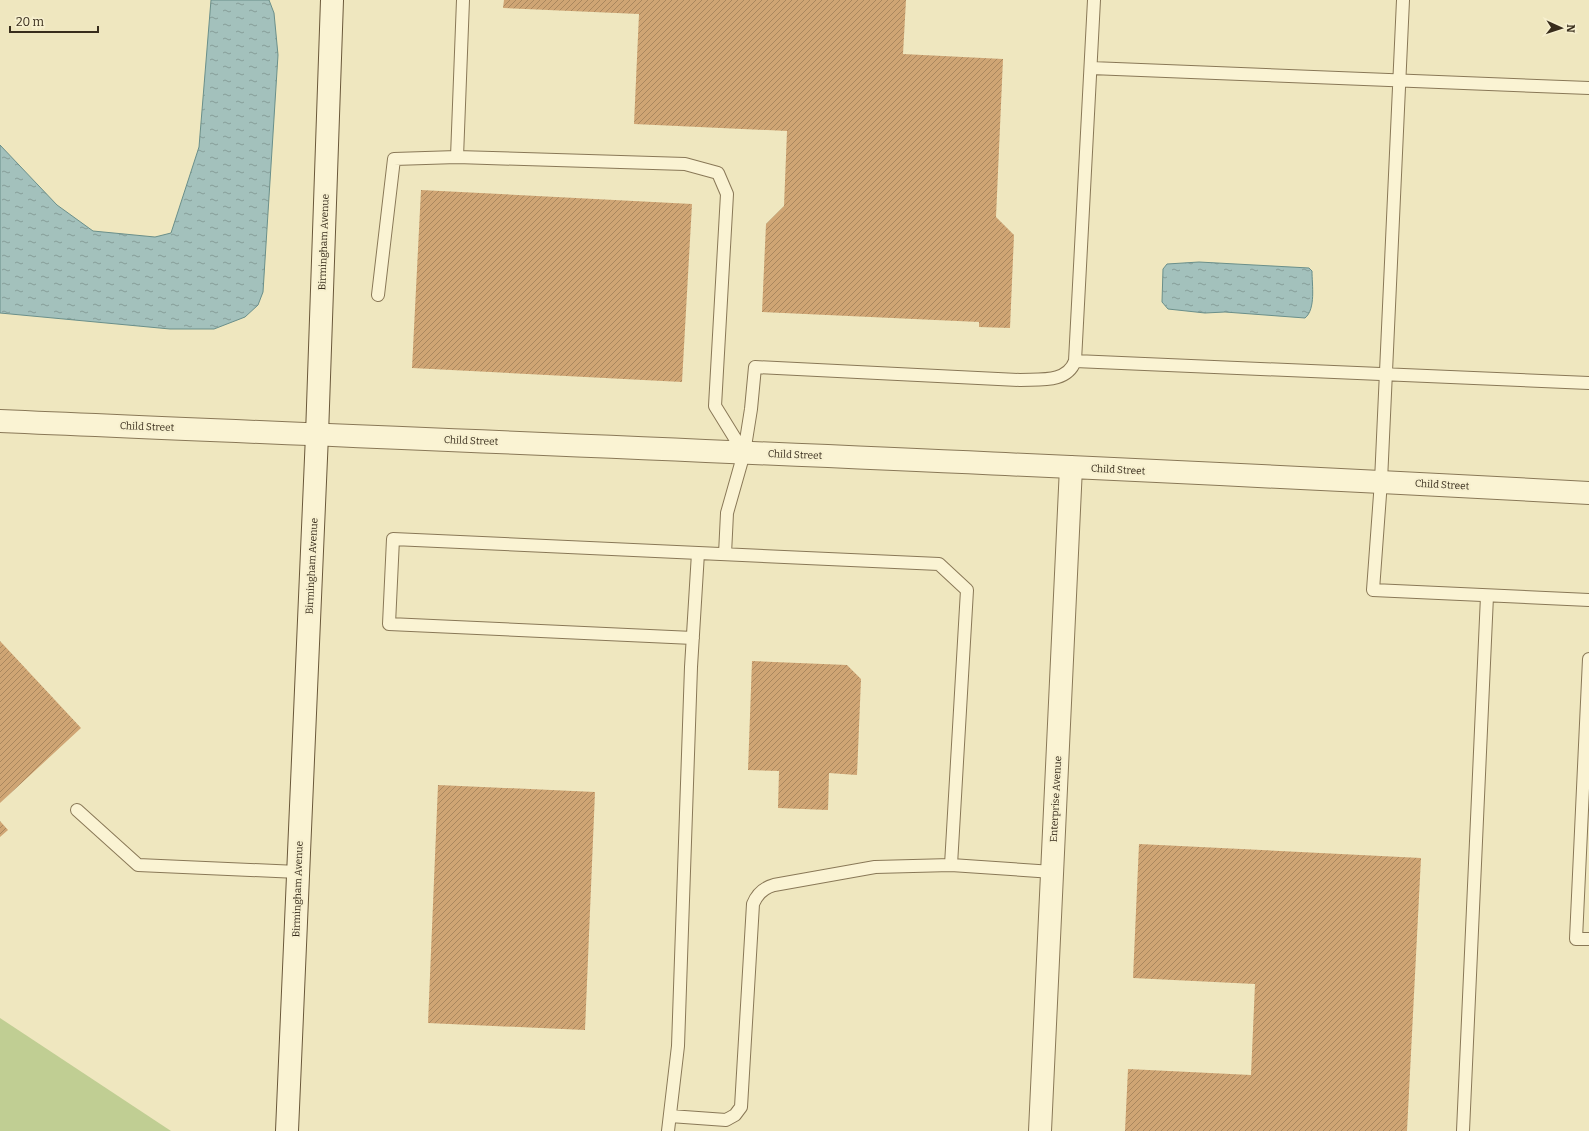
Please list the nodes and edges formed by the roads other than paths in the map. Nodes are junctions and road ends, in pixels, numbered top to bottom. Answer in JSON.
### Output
{"nodes":[{"id":1,"x":332,"y":0,"type":"edge"},
{"id":2,"x":463,"y":0,"type":"edge"},
{"id":3,"x":1094,"y":0,"type":"edge"},
{"id":4,"x":1403,"y":0,"type":"edge"},
{"id":5,"x":1091,"y":68,"type":"junction"},
{"id":6,"x":1400,"y":80,"type":"junction"},
{"id":7,"x":1589,"y":88,"type":"edge"},
{"id":8,"x":457,"y":157,"type":"junction"},
{"id":9,"x":378,"y":295,"type":"dead end"},
{"id":10,"x":1076,"y":361,"type":"junction"},
{"id":11,"x":1386,"y":374,"type":"junction"},
{"id":12,"x":1589,"y":383,"type":"edge"},
{"id":13,"x":0,"y":421,"type":"edge"},
{"id":14,"x":317,"y":435,"type":"junction"},
{"id":15,"x":744,"y":453,"type":"junction"},
{"id":16,"x":1071,"y":467,"type":"junction"},
{"id":17,"x":1381,"y":482,"type":"junction"},
{"id":18,"x":1589,"y":493,"type":"edge"},
{"id":19,"x":698,"y":553,"type":"junction"},
{"id":20,"x":725,"y":554,"type":"junction"},
{"id":21,"x":1487,"y":596,"type":"junction"},
{"id":22,"x":1589,"y":600,"type":"edge"},
{"id":23,"x":693,"y":638,"type":"junction"},
{"id":24,"x":1589,"y":659,"type":"edge"},
{"id":25,"x":77,"y":810,"type":"dead end"},
{"id":26,"x":951,"y":866,"type":"junction"},
{"id":27,"x":298,"y":872,"type":"junction"},
{"id":28,"x":1053,"y":872,"type":"junction"},
{"id":29,"x":1589,"y":939,"type":"edge"},
{"id":30,"x":670,"y":1116,"type":"junction"},
{"id":31,"x":287,"y":1131,"type":"edge"},
{"id":32,"x":668,"y":1131,"type":"edge"},
{"id":33,"x":1040,"y":1131,"type":"edge"},
{"id":34,"x":1463,"y":1131,"type":"edge"}],
"edges":[{"from":1,"to":14,"type":"street","name":"Birmingham Avenue"},
{"from":2,"to":8,"type":"lane"},
{"from":3,"to":5,"type":"lane"},
{"from":4,"to":6,"type":"lane"},
{"from":5,"to":6,"type":"lane"},
{"from":5,"to":10,"type":"lane"},
{"from":6,"to":7,"type":"lane"},
{"from":6,"to":11,"type":"lane"},
{"from":8,"to":9,"type":"lane"},
{"from":8,"to":15,"type":"lane"},
{"from":10,"to":11,"type":"lane"},
{"from":10,"to":15,"type":"lane"},
{"from":11,"to":12,"type":"lane"},
{"from":11,"to":17,"type":"lane"},
{"from":13,"to":14,"type":"street","name":"Child Street"},
{"from":14,"to":15,"type":"street","name":"Child Street"},
{"from":14,"to":27,"type":"street","name":"Birmingham Avenue"},
{"from":15,"to":16,"type":"street","name":"Child Street"},
{"from":15,"to":20,"type":"lane"},
{"from":16,"to":17,"type":"street","name":"Child Street"},
{"from":16,"to":28,"type":"street","name":"Enterprise Avenue"},
{"from":17,"to":18,"type":"street","name":"Child Street"},
{"from":17,"to":21,"type":"lane"},
{"from":19,"to":20,"type":"lane"},
{"from":19,"to":23,"type":"lane"},
{"from":19,"to":23,"type":"lane"},
{"from":20,"to":26,"type":"lane"},
{"from":21,"to":22,"type":"lane"},
{"from":21,"to":34,"type":"lane"},
{"from":23,"to":30,"type":"lane"},
{"from":24,"to":29,"type":"lane"},
{"from":25,"to":27,"type":"lane"},
{"from":26,"to":28,"type":"lane"},
{"from":26,"to":30,"type":"lane"},
{"from":27,"to":31,"type":"street","name":"Birmingham Avenue"},
{"from":28,"to":33,"type":"street","name":"Enterprise Avenue"},
{"from":30,"to":32,"type":"lane"}]}
